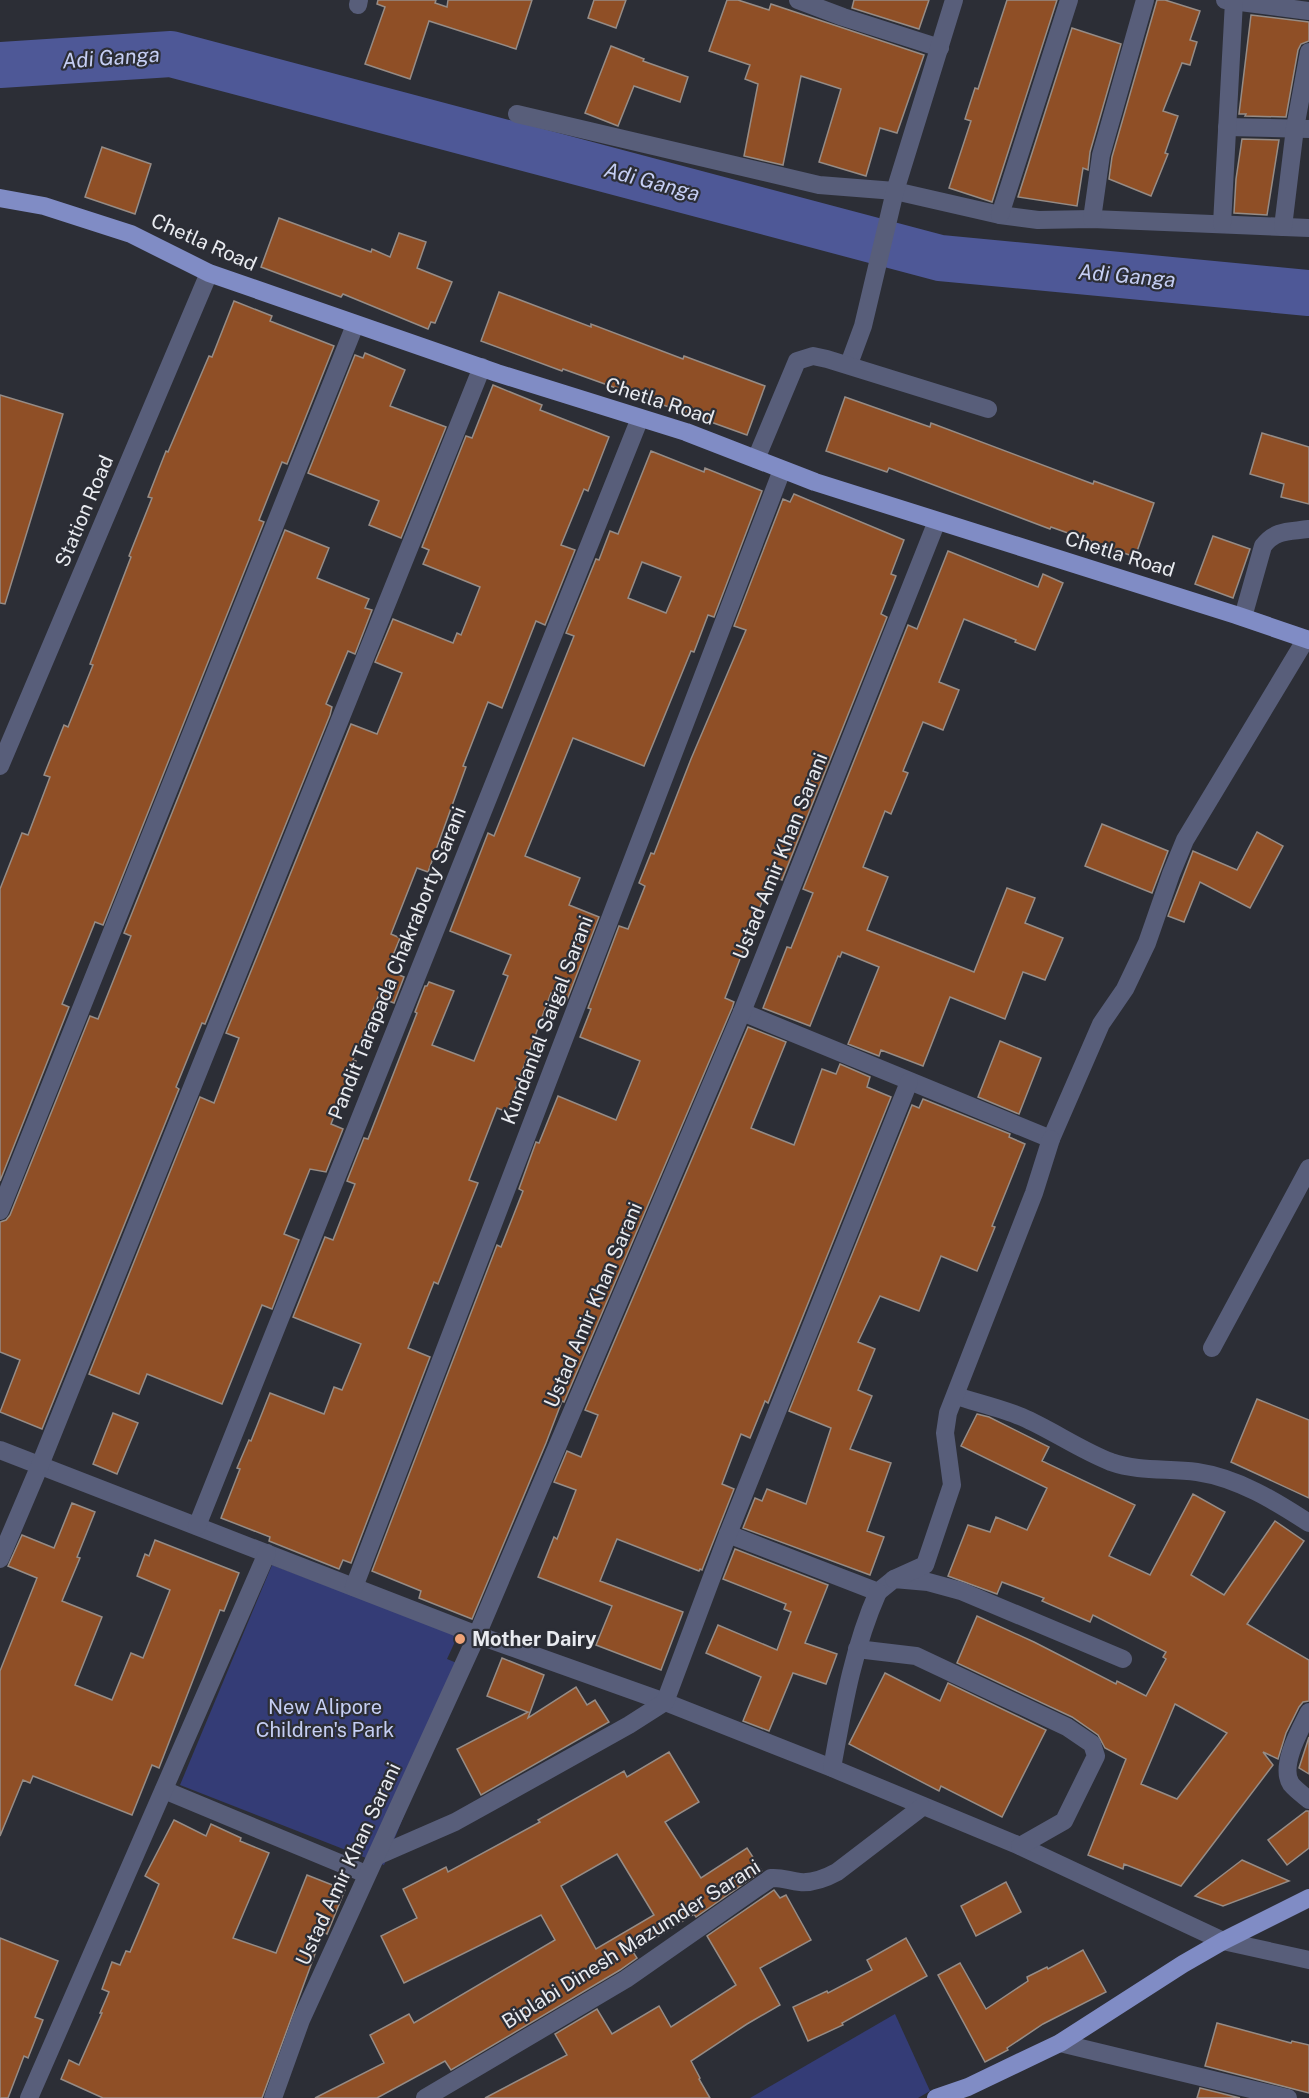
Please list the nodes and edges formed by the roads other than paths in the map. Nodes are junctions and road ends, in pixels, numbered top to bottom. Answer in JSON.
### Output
{"nodes":[{"id":1,"x":798,"y":0,"type":"edge"},
{"id":2,"x":954,"y":0,"type":"edge"},
{"id":3,"x":1069,"y":0,"type":"edge"},
{"id":4,"x":1145,"y":0,"type":"edge"},
{"id":5,"x":1230,"y":1,"type":"edge"},
{"id":6,"x":1309,"y":11,"type":"edge"},
{"id":7,"x":940,"y":48,"type":"junction"},
{"id":8,"x":1309,"y":52,"type":"edge"},
{"id":9,"x":517,"y":114,"type":"dead end"},
{"id":10,"x":1227,"y":127,"type":"junction"},
{"id":11,"x":1302,"y":128,"type":"edge"},
{"id":12,"x":894,"y":197,"type":"junction"},
{"id":13,"x":0,"y":198,"type":"edge"},
{"id":14,"x":1000,"y":215,"type":"junction"},
{"id":15,"x":1092,"y":219,"type":"junction"},
{"id":16,"x":1222,"y":225,"type":"junction"},
{"id":17,"x":1283,"y":227,"type":"junction"},
{"id":18,"x":1309,"y":228,"type":"edge"},
{"id":19,"x":208,"y":273,"type":"junction"},
{"id":20,"x":355,"y":325,"type":"junction"},
{"id":21,"x":849,"y":364,"type":"junction"},
{"id":22,"x":482,"y":367,"type":"junction"},
{"id":23,"x":988,"y":409,"type":"dead end"},
{"id":24,"x":640,"y":418,"type":"junction"},
{"id":25,"x":756,"y":459,"type":"junction"},
{"id":26,"x":782,"y":470,"type":"junction"},
{"id":27,"x":937,"y":521,"type":"junction"},
{"id":28,"x":1309,"y":529,"type":"edge"},
{"id":29,"x":1243,"y":617,"type":"junction"},
{"id":30,"x":1307,"y":640,"type":"edge"},
{"id":31,"x":0,"y":766,"type":"edge"},
{"id":32,"x":742,"y":1012,"type":"junction"},
{"id":33,"x":909,"y":1082,"type":"junction"},
{"id":34,"x":1051,"y":1139,"type":"junction"},
{"id":35,"x":1309,"y":1168,"type":"edge"},
{"id":36,"x":0,"y":1211,"type":"edge"},
{"id":37,"x":1212,"y":1348,"type":"dead end"},
{"id":38,"x":956,"y":1396,"type":"junction"},
{"id":39,"x":0,"y":1450,"type":"edge"},
{"id":40,"x":40,"y":1465,"type":"junction"},
{"id":41,"x":1309,"y":1522,"type":"edge"},
{"id":42,"x":197,"y":1526,"type":"junction"},
{"id":43,"x":728,"y":1534,"type":"junction"},
{"id":44,"x":267,"y":1553,"type":"junction"},
{"id":45,"x":0,"y":1559,"type":"edge"},
{"id":46,"x":894,"y":1579,"type":"junction"},
{"id":47,"x":354,"y":1587,"type":"junction"},
{"id":48,"x":878,"y":1592,"type":"junction"},
{"id":49,"x":477,"y":1635,"type":"junction"},
{"id":50,"x":857,"y":1649,"type":"junction"},
{"id":51,"x":1123,"y":1659,"type":"dead end"},
{"id":52,"x":666,"y":1702,"type":"junction"},
{"id":53,"x":1309,"y":1712,"type":"edge"},
{"id":54,"x":832,"y":1768,"type":"junction"},
{"id":55,"x":164,"y":1790,"type":"junction"},
{"id":56,"x":1309,"y":1800,"type":"edge"},
{"id":57,"x":922,"y":1807,"type":"junction"},
{"id":58,"x":1020,"y":1846,"type":"junction"},
{"id":59,"x":377,"y":1856,"type":"junction"},
{"id":60,"x":366,"y":1874,"type":"junction"},
{"id":61,"x":1309,"y":1898,"type":"edge"},
{"id":62,"x":1223,"y":1941,"type":"junction"},
{"id":63,"x":1309,"y":1960,"type":"edge"},
{"id":64,"x":1060,"y":2043,"type":"junction"},
{"id":65,"x":29,"y":2098,"type":"edge"},
{"id":66,"x":273,"y":2098,"type":"edge"},
{"id":67,"x":425,"y":2098,"type":"edge"},
{"id":68,"x":936,"y":2098,"type":"edge"},
{"id":69,"x":1288,"y":2098,"type":"edge"}],
"edges":[{"from":1,"to":7,"type":"street"},
{"from":2,"to":7,"type":"street"},
{"from":3,"to":14,"type":"street"},
{"from":4,"to":15,"type":"street"},
{"from":5,"to":6,"type":"street"},
{"from":5,"to":10,"type":"street"},
{"from":7,"to":12,"type":"street"},
{"from":8,"to":11,"type":"street"},
{"from":9,"to":12,"type":"street"},
{"from":10,"to":11,"type":"street"},
{"from":10,"to":16,"type":"street"},
{"from":11,"to":17,"type":"street"},
{"from":12,"to":14,"type":"street"},
{"from":12,"to":21,"type":"street"},
{"from":13,"to":19,"type":"main road","name":"Chetla Road"},
{"from":14,"to":15,"type":"street"},
{"from":15,"to":16,"type":"street"},
{"from":16,"to":17,"type":"street"},
{"from":17,"to":18,"type":"street"},
{"from":19,"to":20,"type":"main road","name":"Chetla Road"},
{"from":19,"to":31,"type":"street","name":"Station Road"},
{"from":20,"to":22,"type":"main road","name":"Chetla Road"},
{"from":20,"to":36,"type":"street"},
{"from":21,"to":23,"type":"street"},
{"from":21,"to":25,"type":"street"},
{"from":22,"to":24,"type":"main road","name":"Chetla Road"},
{"from":22,"to":40,"type":"street"},
{"from":24,"to":25,"type":"main road","name":"Chetla Road"},
{"from":24,"to":42,"type":"street","name":"Pandit Tarapada Chakraborty Sarani"},
{"from":25,"to":26,"type":"main road","name":"Chetla Road"},
{"from":26,"to":27,"type":"main road","name":"Chetla Road"},
{"from":26,"to":47,"type":"street","name":"Kundanlal Saigal Sarani"},
{"from":27,"to":29,"type":"main road","name":"Chetla Road"},
{"from":27,"to":32,"type":"street","name":"Ustad Amir Khan Sarani"},
{"from":28,"to":29,"type":"street"},
{"from":29,"to":30,"type":"main road","name":"Chetla Road"},
{"from":30,"to":34,"type":"street"},
{"from":32,"to":33,"type":"street"},
{"from":32,"to":49,"type":"street","name":"Ustad Amir Khan Sarani"},
{"from":33,"to":34,"type":"street"},
{"from":33,"to":43,"type":"street"},
{"from":34,"to":38,"type":"street"},
{"from":35,"to":37,"type":"street"},
{"from":38,"to":41,"type":"street"},
{"from":38,"to":46,"type":"street"},
{"from":39,"to":40,"type":"street"},
{"from":40,"to":42,"type":"street"},
{"from":40,"to":45,"type":"street"},
{"from":42,"to":44,"type":"street"},
{"from":43,"to":48,"type":"street"},
{"from":43,"to":52,"type":"street"},
{"from":44,"to":47,"type":"street"},
{"from":44,"to":55,"type":"street"},
{"from":46,"to":48,"type":"street"},
{"from":46,"to":51,"type":"street"},
{"from":47,"to":49,"type":"street"},
{"from":48,"to":50,"type":"street"},
{"from":49,"to":52,"type":"street"},
{"from":49,"to":59,"type":"street","name":"Ustad Amir Khan Sarani"},
{"from":50,"to":54,"type":"street"},
{"from":50,"to":58,"type":"street"},
{"from":52,"to":54,"type":"street"},
{"from":52,"to":59,"type":"street"},
{"from":53,"to":56,"type":"street"},
{"from":54,"to":57,"type":"street"},
{"from":55,"to":60,"type":"street"},
{"from":55,"to":65,"type":"street"},
{"from":57,"to":58,"type":"street"},
{"from":57,"to":67,"type":"street","name":"Biplabi Dinesh Mazumder Sarani"},
{"from":58,"to":62,"type":"street"},
{"from":59,"to":60,"type":"street","name":"Ustad Amir Khan Sarani"},
{"from":60,"to":66,"type":"street","name":"Ustad Amir Khan Sarani"},
{"from":61,"to":62,"type":"main road"},
{"from":62,"to":63,"type":"street"},
{"from":62,"to":64,"type":"main road"},
{"from":64,"to":68,"type":"main road"},
{"from":64,"to":69,"type":"street"}]}
